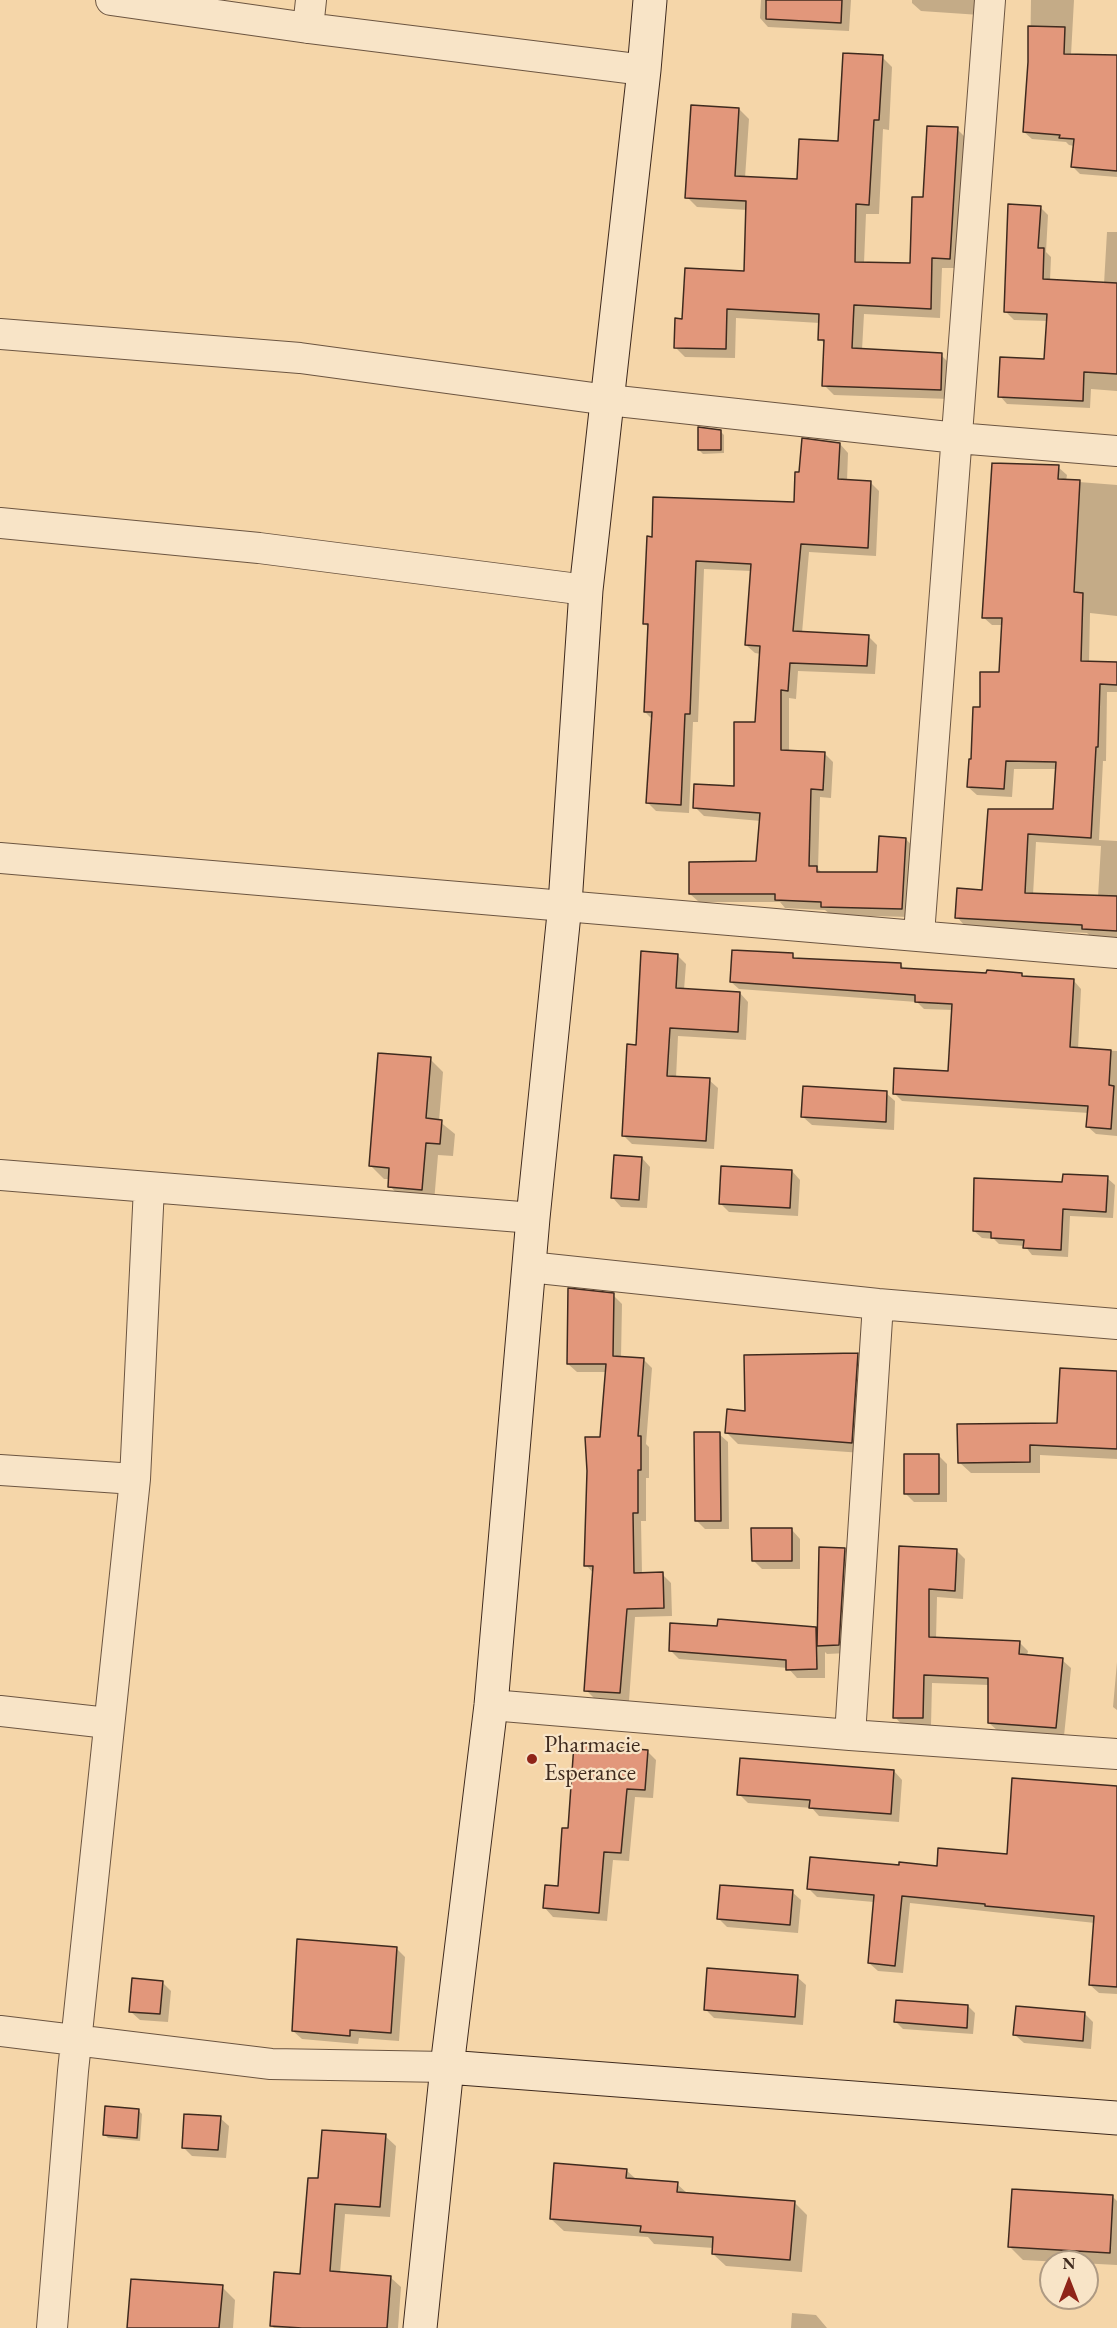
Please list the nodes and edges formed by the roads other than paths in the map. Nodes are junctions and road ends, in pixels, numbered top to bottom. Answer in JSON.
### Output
{"nodes":[{"id":1,"x":111,"y":0,"type":"edge"},
{"id":2,"x":650,"y":0,"type":"edge"},
{"id":3,"x":990,"y":0,"type":"edge"},
{"id":4,"x":309,"y":14,"type":"edge"},
{"id":5,"x":644,"y":70,"type":"junction"},
{"id":6,"x":0,"y":334,"type":"edge"},
{"id":7,"x":608,"y":400,"type":"junction"},
{"id":8,"x":957,"y":438,"type":"junction"},
{"id":9,"x":1117,"y":451,"type":"edge"},
{"id":10,"x":0,"y":523,"type":"edge"},
{"id":11,"x":586,"y":590,"type":"junction"},
{"id":12,"x":0,"y":858,"type":"edge"},
{"id":13,"x":565,"y":904,"type":"junction"},
{"id":14,"x":919,"y":934,"type":"junction"},
{"id":15,"x":1117,"y":952,"type":"edge"},
{"id":16,"x":0,"y":1175,"type":"edge"},
{"id":17,"x":149,"y":1187,"type":"junction"},
{"id":18,"x":533,"y":1218,"type":"junction"},
{"id":19,"x":529,"y":1267,"type":"junction"},
{"id":20,"x":878,"y":1304,"type":"junction"},
{"id":21,"x":1117,"y":1324,"type":"edge"},
{"id":22,"x":0,"y":1470,"type":"edge"},
{"id":23,"x":135,"y":1479,"type":"junction"},
{"id":24,"x":491,"y":1705,"type":"junction"},
{"id":25,"x":0,"y":1711,"type":"edge"},
{"id":26,"x":108,"y":1723,"type":"junction"},
{"id":27,"x":850,"y":1735,"type":"junction"},
{"id":28,"x":1117,"y":1754,"type":"edge"},
{"id":29,"x":0,"y":2031,"type":"edge"},
{"id":30,"x":77,"y":2041,"type":"junction"},
{"id":31,"x":447,"y":2067,"type":"junction"},
{"id":32,"x":1117,"y":2118,"type":"edge"},
{"id":33,"x":52,"y":2328,"type":"edge"},
{"id":34,"x":420,"y":2328,"type":"edge"}],
"edges":[{"from":1,"to":4,"type":"street"},
{"from":2,"to":5,"type":"street"},
{"from":3,"to":8,"type":"street"},
{"from":4,"to":5,"type":"street"},
{"from":5,"to":7,"type":"street"},
{"from":6,"to":7,"type":"street"},
{"from":7,"to":8,"type":"street"},
{"from":7,"to":11,"type":"street"},
{"from":8,"to":9,"type":"street"},
{"from":8,"to":14,"type":"street"},
{"from":10,"to":11,"type":"street"},
{"from":11,"to":13,"type":"street"},
{"from":12,"to":13,"type":"street"},
{"from":13,"to":14,"type":"street"},
{"from":13,"to":18,"type":"street"},
{"from":14,"to":15,"type":"street"},
{"from":16,"to":17,"type":"street"},
{"from":17,"to":18,"type":"street"},
{"from":17,"to":23,"type":"street"},
{"from":18,"to":19,"type":"street"},
{"from":19,"to":20,"type":"street"},
{"from":19,"to":24,"type":"street"},
{"from":20,"to":21,"type":"street"},
{"from":20,"to":27,"type":"street"},
{"from":22,"to":23,"type":"street"},
{"from":23,"to":26,"type":"street"},
{"from":24,"to":27,"type":"street"},
{"from":24,"to":31,"type":"street"},
{"from":25,"to":26,"type":"street"},
{"from":26,"to":30,"type":"street"},
{"from":27,"to":28,"type":"street"},
{"from":29,"to":30,"type":"street"},
{"from":30,"to":31,"type":"street"},
{"from":30,"to":33,"type":"street"},
{"from":31,"to":32,"type":"street"},
{"from":31,"to":34,"type":"street"}]}
